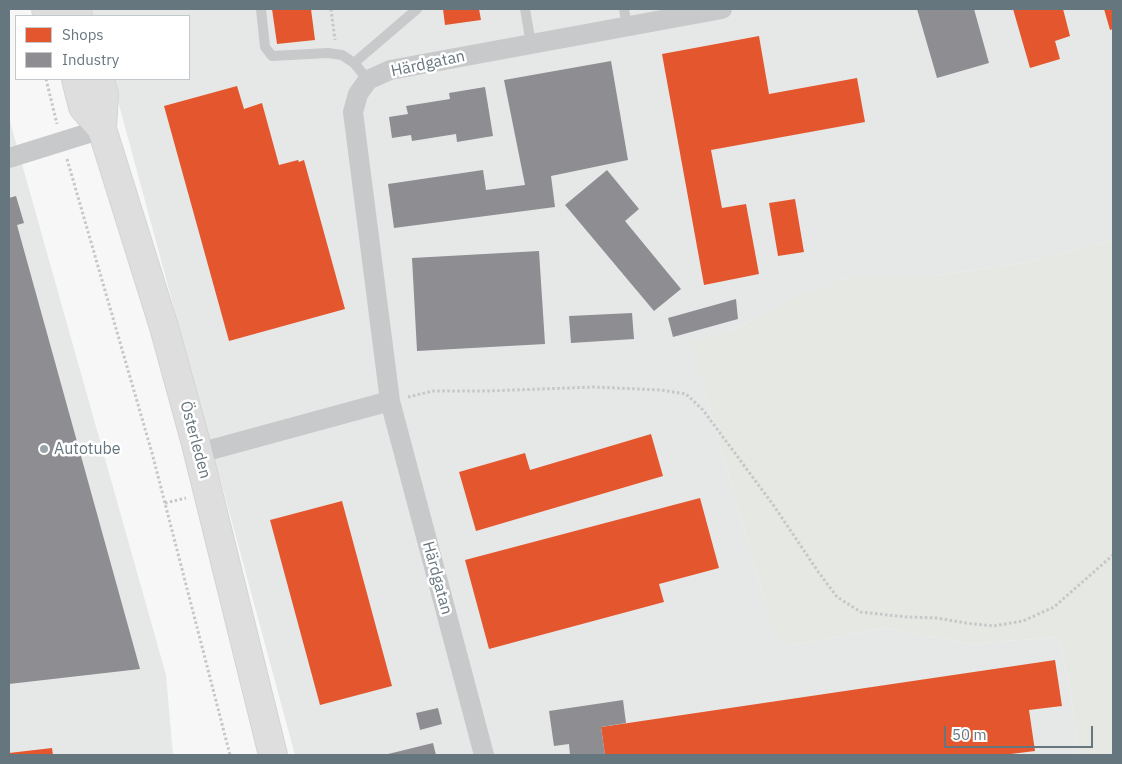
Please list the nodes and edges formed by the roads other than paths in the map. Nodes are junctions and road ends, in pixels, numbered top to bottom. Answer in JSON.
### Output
{"nodes":[{"id":1,"x":261,"y":9,"type":"edge"},
{"id":2,"x":417,"y":9,"type":"edge"},
{"id":3,"x":525,"y":9,"type":"edge"},
{"id":4,"x":722,"y":9,"type":"edge"},
{"id":5,"x":662,"y":14,"type":"edge"},
{"id":6,"x":626,"y":18,"type":"edge"},
{"id":7,"x":531,"y":44,"type":"junction"},
{"id":8,"x":354,"y":63,"type":"junction"},
{"id":9,"x":76,"y":80,"type":"edge"},
{"id":10,"x":100,"y":80,"type":"edge"},
{"id":11,"x":368,"y":80,"type":"junction"},
{"id":12,"x":102,"y":129,"type":"junction"},
{"id":13,"x":9,"y":158,"type":"edge"},
{"id":14,"x":390,"y":401,"type":"junction"},
{"id":15,"x":199,"y":454,"type":"junction"},
{"id":16,"x":273,"y":755,"type":"edge"},
{"id":17,"x":484,"y":755,"type":"edge"}],
"edges":[{"from":1,"to":8,"type":"lane"},
{"from":2,"to":8,"type":"lane"},
{"from":3,"to":7,"type":"lane"},
{"from":4,"to":5,"type":"street","name":"Härdgatan"},
{"from":5,"to":6,"type":"street","name":"Härdgatan"},
{"from":6,"to":7,"type":"street","name":"Härdgatan"},
{"from":7,"to":11,"type":"street","name":"Härdgatan"},
{"from":8,"to":11,"type":"lane"},
{"from":9,"to":12,"type":"main road","name":"Österleden"},
{"from":10,"to":12,"type":"main road","name":"Österleden"},
{"from":11,"to":14,"type":"street","name":"Härdgatan"},
{"from":12,"to":13,"type":"street"},
{"from":12,"to":15,"type":"main road","name":"Österleden"},
{"from":14,"to":15,"type":"street"},
{"from":14,"to":17,"type":"street","name":"Härdgatan"},
{"from":15,"to":16,"type":"main road","name":"Österleden"}]}
